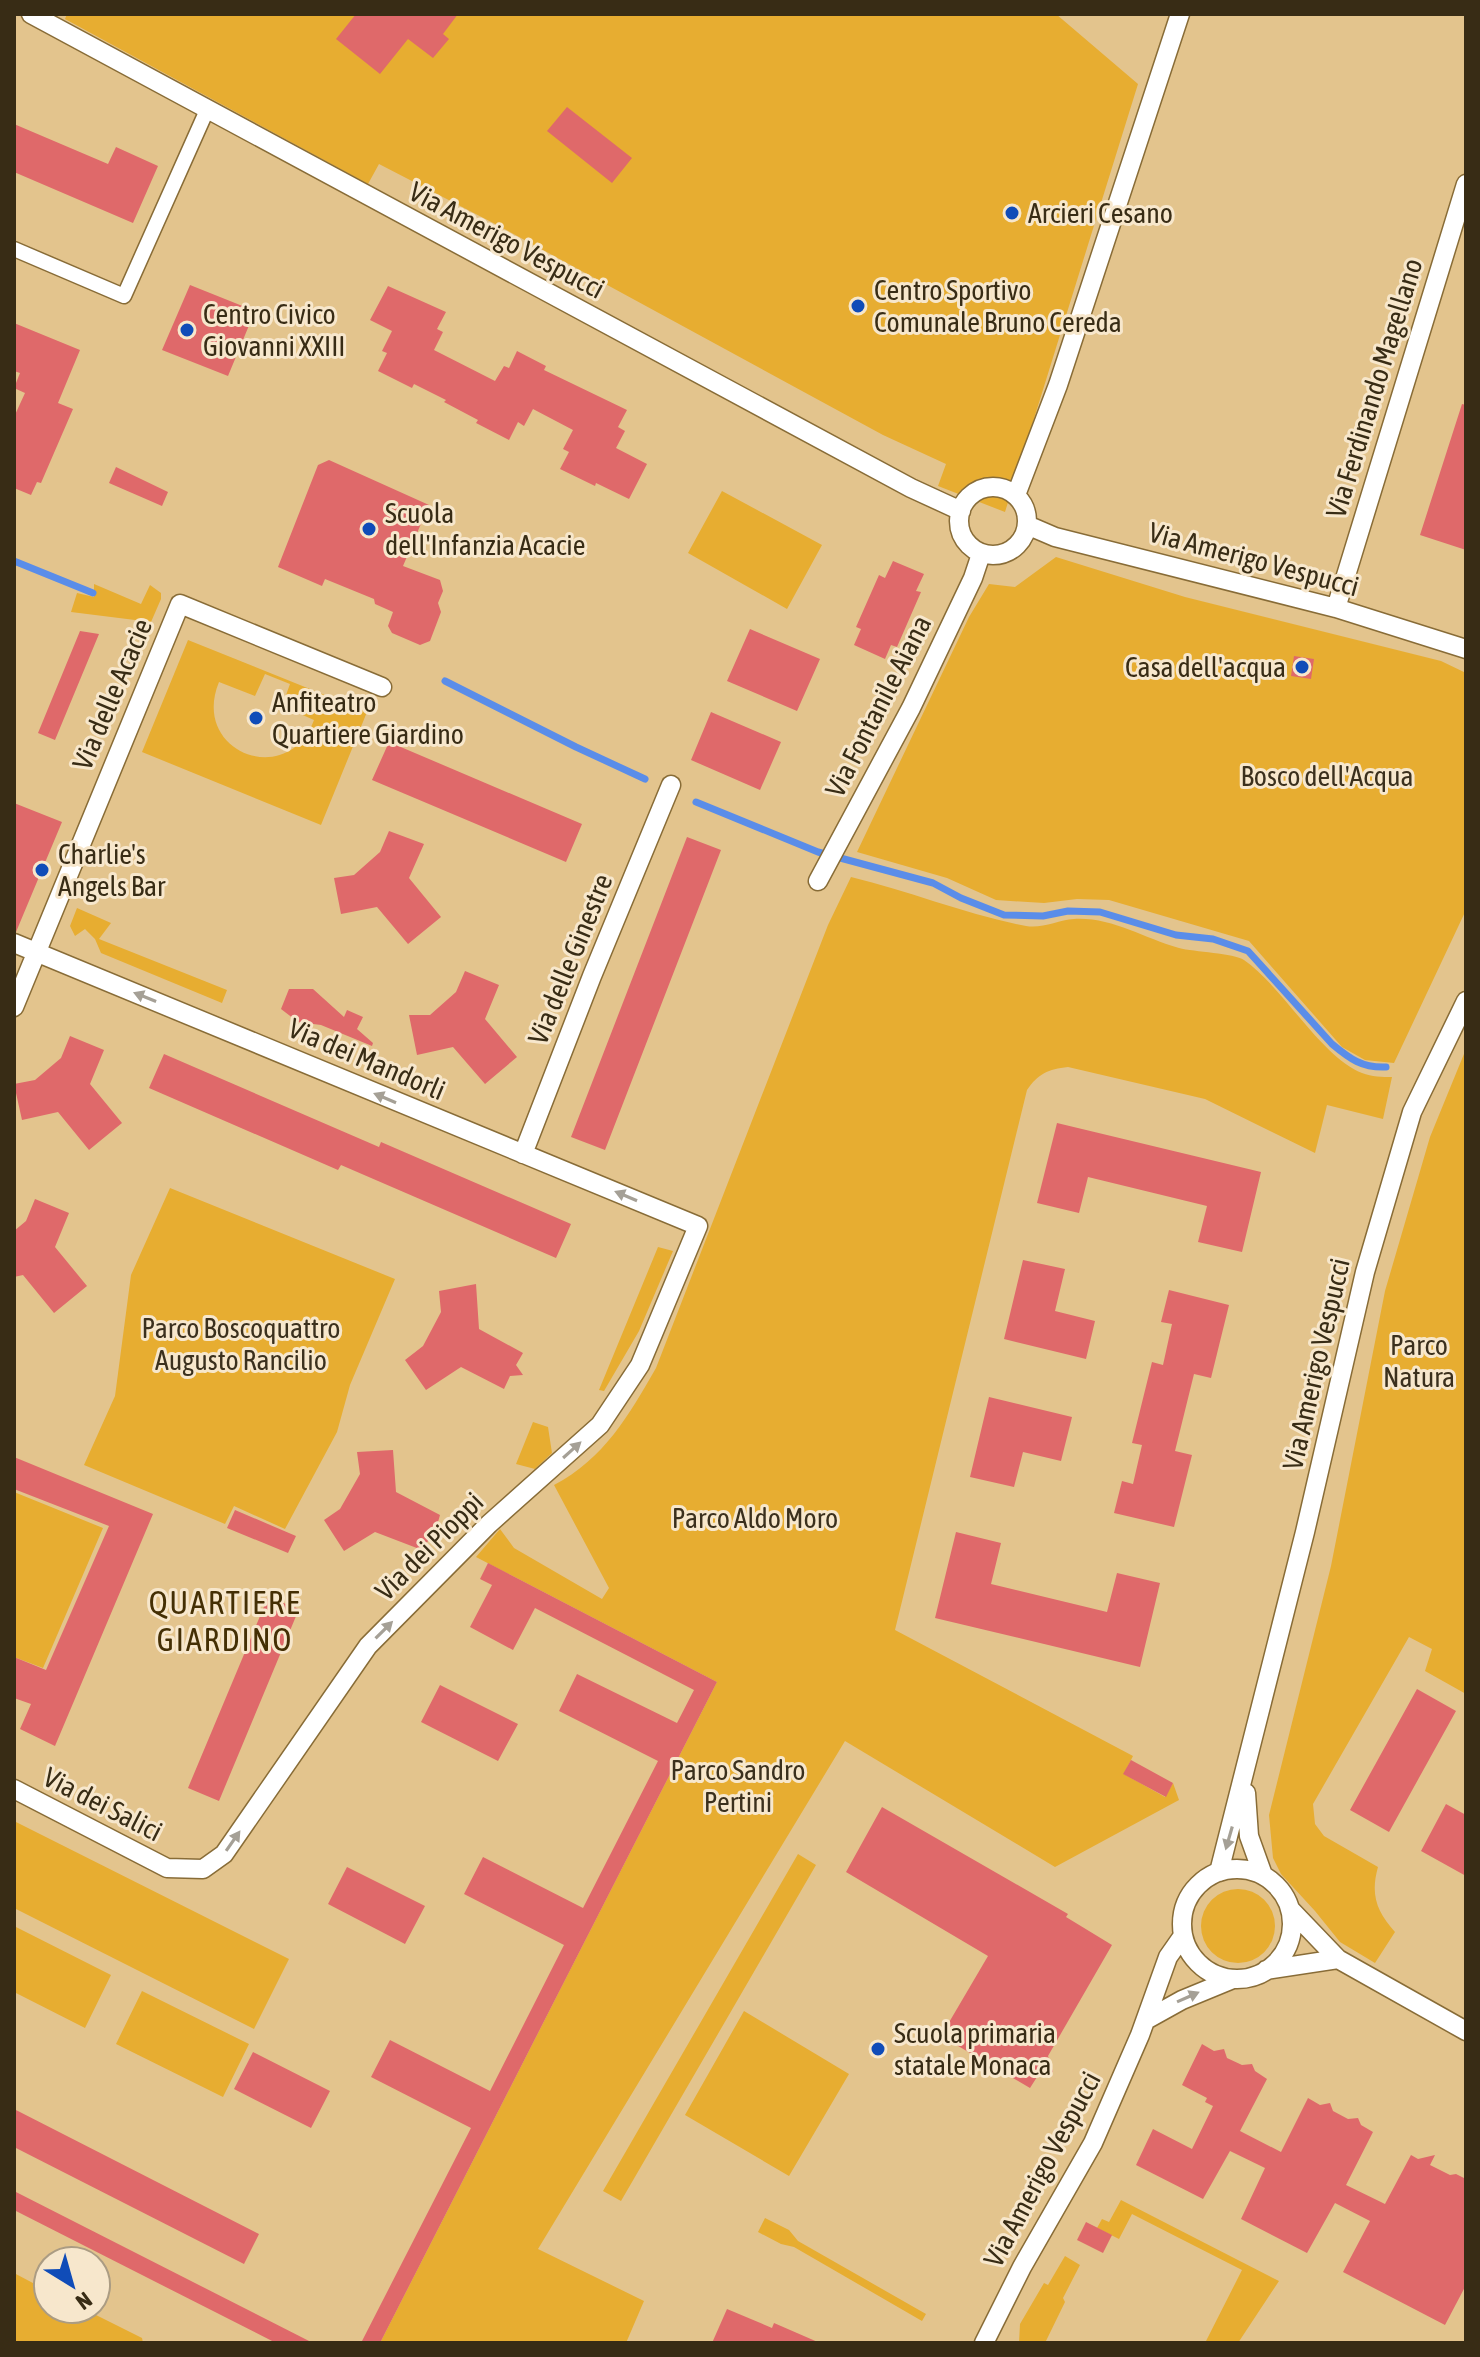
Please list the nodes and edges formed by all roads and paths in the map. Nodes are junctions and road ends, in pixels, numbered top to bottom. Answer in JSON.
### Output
{"nodes":[{"id":1,"x":31,"y":14,"type":"edge"},
{"id":2,"x":1180,"y":14,"type":"edge"},
{"id":3,"x":207,"y":110,"type":"junction"},
{"id":4,"x":1466,"y":184,"type":"edge"},
{"id":5,"x":14,"y":249,"type":"edge"},
{"id":6,"x":1016,"y":495,"type":"junction"},
{"id":7,"x":961,"y":511,"type":"junction"},
{"id":8,"x":1027,"y":525,"type":"junction"},
{"id":9,"x":981,"y":554,"type":"junction"},
{"id":10,"x":1336,"y":608,"type":"junction"},
{"id":11,"x":1466,"y":649,"type":"edge"},
{"id":12,"x":382,"y":687,"type":"dead end"},
{"id":13,"x":671,"y":785,"type":"dead end"},
{"id":14,"x":818,"y":881,"type":"dead end"},
{"id":15,"x":14,"y":943,"type":"edge"},
{"id":16,"x":36,"y":952,"type":"junction"},
{"id":17,"x":1466,"y":1001,"type":"edge"},
{"id":18,"x":14,"y":1007,"type":"edge"},
{"id":19,"x":523,"y":1154,"type":"junction"},
{"id":20,"x":698,"y":1226,"type":"joint"},
{"id":21,"x":1251,"y":1750,"type":"junction"},
{"id":22,"x":14,"y":1789,"type":"edge"},
{"id":23,"x":167,"y":1868,"type":"joint"},
{"id":24,"x":1219,"y":1872,"type":"junction"},
{"id":25,"x":1263,"y":1875,"type":"junction"},
{"id":26,"x":1291,"y":1910,"type":"junction"},
{"id":27,"x":1182,"y":1937,"type":"junction"},
{"id":28,"x":1338,"y":1959,"type":"junction"},
{"id":29,"x":1266,"y":1970,"type":"junction"},
{"id":30,"x":1233,"y":1979,"type":"junction"},
{"id":31,"x":1146,"y":2020,"type":"junction"},
{"id":32,"x":1466,"y":2031,"type":"edge"},
{"id":33,"x":984,"y":2343,"type":"edge"}],
"edges":[{"from":1,"to":3,"type":"street","name":"Via Amerigo Vespucci"},
{"from":2,"to":6,"type":"street"},
{"from":3,"to":5,"type":"street"},
{"from":3,"to":7,"type":"street","name":"Via Amerigo Vespucci"},
{"from":4,"to":10,"type":"street","name":"Via Ferdinando Magellano"},
{"from":6,"to":7,"type":"street"},
{"from":6,"to":8,"type":"street"},
{"from":7,"to":9,"type":"street"},
{"from":8,"to":9,"type":"street"},
{"from":8,"to":10,"type":"street","name":"Via Amerigo Vespucci"},
{"from":9,"to":14,"type":"street","name":"Via Fontanile Aiana"},
{"from":10,"to":11,"type":"street","name":"Via Amerigo Vespucci"},
{"from":12,"to":16,"type":"street","name":"Via delle Acacie"},
{"from":13,"to":19,"type":"street","name":"Via delle Ginestre"},
{"from":15,"to":16,"type":"street","name":"Via dei Mandorli"},
{"from":16,"to":18,"type":"street","name":"Via delle Acacie"},
{"from":19,"to":16,"type":"street","name":"Via dei Mandorli","one_way":true},
{"from":17,"to":21,"type":"street","name":"Via Amerigo Vespucci"},
{"from":20,"to":19,"type":"street","name":"Via dei Mandorli","one_way":true},
{"from":23,"to":20,"type":"street","name":"Via dei Pioppi","one_way":true},
{"from":21,"to":24,"type":"street","name":"Via Amerigo Vespucci","one_way":true},
{"from":21,"to":25,"type":"street","name":"Via Amerigo Vespucci"},
{"from":22,"to":23,"type":"street","name":"Via dei Salici"},
{"from":24,"to":25,"type":"street"},
{"from":24,"to":27,"type":"street","name":"Via Amerigo Vespucci"},
{"from":25,"to":26,"type":"street","name":"Via Amerigo Vespucci"},
{"from":26,"to":28,"type":"street","name":"Via Amerigo Vespucci"},
{"from":26,"to":29,"type":"street"},
{"from":27,"to":30,"type":"street"},
{"from":27,"to":31,"type":"street","name":"Via Amerigo Vespucci"},
{"from":28,"to":29,"type":"street"},
{"from":28,"to":32,"type":"street","name":"Via Amerigo Vespucci"},
{"from":29,"to":30,"type":"street"},
{"from":31,"to":30,"type":"street","one_way":true},
{"from":31,"to":33,"type":"street","name":"Via Amerigo Vespucci"}]}
